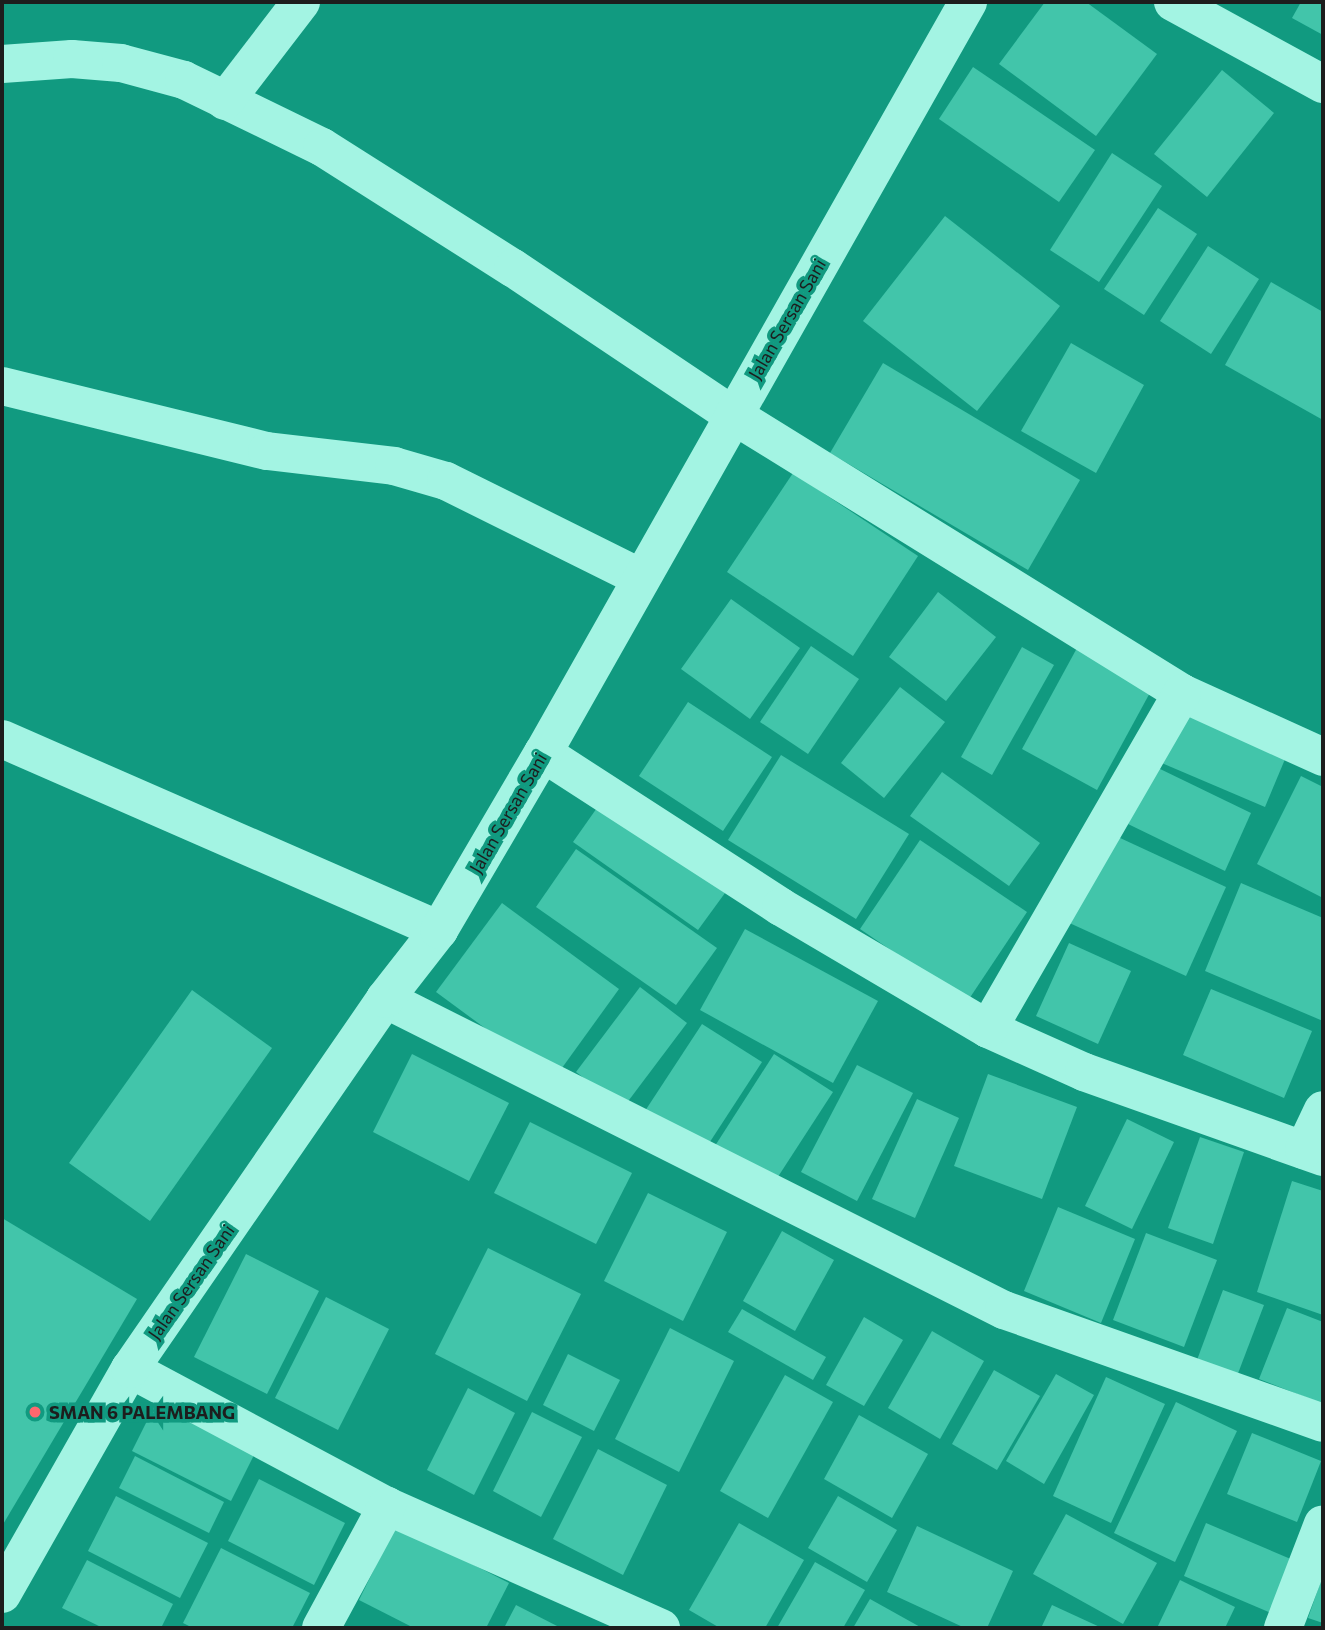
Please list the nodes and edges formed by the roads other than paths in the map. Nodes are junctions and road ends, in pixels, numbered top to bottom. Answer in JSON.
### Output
{"nodes":[{"id":1,"x":302,"y":2,"type":"edge"},
{"id":2,"x":968,"y":2,"type":"edge"},
{"id":3,"x":1173,"y":2,"type":"edge"},
{"id":4,"x":2,"y":64,"type":"edge"},
{"id":5,"x":1323,"y":84,"type":"edge"},
{"id":6,"x":225,"y":101,"type":"junction"},
{"id":7,"x":2,"y":386,"type":"edge"},
{"id":8,"x":733,"y":415,"type":"junction"},
{"id":9,"x":641,"y":578,"type":"junction"},
{"id":10,"x":1182,"y":693,"type":"junction"},
{"id":11,"x":2,"y":739,"type":"edge"},
{"id":12,"x":543,"y":753,"type":"junction"},
{"id":13,"x":1323,"y":757,"type":"edge"},
{"id":14,"x":439,"y":930,"type":"junction"},
{"id":15,"x":385,"y":999,"type":"junction"},
{"id":16,"x":988,"y":1029,"type":"junction"},
{"id":17,"x":1323,"y":1110,"type":"edge"},
{"id":18,"x":1313,"y":1153,"type":"edge"},
{"id":19,"x":130,"y":1368,"type":"junction"},
{"id":20,"x":1323,"y":1423,"type":"edge"},
{"id":21,"x":387,"y":1506,"type":"junction"},
{"id":22,"x":1323,"y":1524,"type":"edge"},
{"id":23,"x":2,"y":1594,"type":"edge"},
{"id":24,"x":640,"y":1623,"type":"edge"},
{"id":25,"x":321,"y":1628,"type":"edge"},
{"id":26,"x":1283,"y":1628,"type":"edge"}],
"edges":[{"from":1,"to":6,"type":"street"},
{"from":2,"to":8,"type":"street","name":"Jalan Sersan Sani"},
{"from":3,"to":5,"type":"street"},
{"from":4,"to":6,"type":"street"},
{"from":6,"to":8,"type":"street"},
{"from":7,"to":9,"type":"street"},
{"from":8,"to":9,"type":"street","name":"Jalan Sersan Sani"},
{"from":8,"to":10,"type":"street"},
{"from":9,"to":12,"type":"street","name":"Jalan Sersan Sani"},
{"from":10,"to":13,"type":"street"},
{"from":10,"to":16,"type":"street"},
{"from":11,"to":14,"type":"street"},
{"from":12,"to":14,"type":"street","name":"Jalan Sersan Sani"},
{"from":12,"to":16,"type":"street"},
{"from":14,"to":15,"type":"street","name":"Jalan Sersan Sani"},
{"from":15,"to":19,"type":"street","name":"Jalan Sersan Sani"},
{"from":15,"to":20,"type":"street"},
{"from":16,"to":18,"type":"street"},
{"from":17,"to":18,"type":"street"},
{"from":19,"to":21,"type":"street"},
{"from":19,"to":23,"type":"street","name":"Jalan Sersan Sani"},
{"from":21,"to":24,"type":"street"},
{"from":21,"to":25,"type":"street"},
{"from":22,"to":26,"type":"street"}]}
